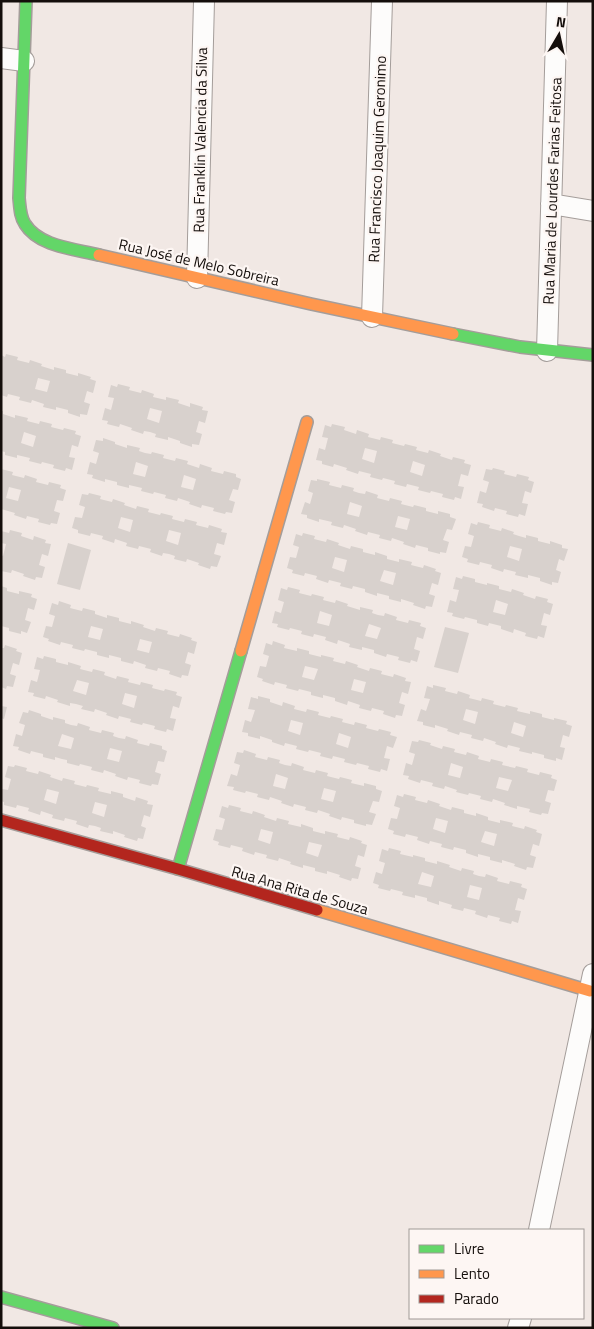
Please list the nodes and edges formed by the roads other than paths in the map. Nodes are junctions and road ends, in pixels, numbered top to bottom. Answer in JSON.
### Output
{"nodes":[{"id":1,"x":26,"y":1,"type":"edge"},
{"id":2,"x":204,"y":1,"type":"edge"},
{"id":3,"x":382,"y":1,"type":"edge"},
{"id":4,"x":558,"y":1,"type":"edge"},
{"id":5,"x":1,"y":58,"type":"edge"},
{"id":6,"x":24,"y":61,"type":"junction"},
{"id":7,"x":551,"y":204,"type":"junction"},
{"id":8,"x":593,"y":210,"type":"edge"},
{"id":9,"x":197,"y":278,"type":"junction"},
{"id":10,"x":372,"y":317,"type":"junction"},
{"id":11,"x":547,"y":351,"type":"junction"},
{"id":12,"x":593,"y":355,"type":"edge"},
{"id":13,"x":307,"y":422,"type":"dead end"},
{"id":14,"x":1,"y":820,"type":"edge"},
{"id":15,"x":178,"y":869,"type":"junction"},
{"id":16,"x":591,"y":983,"type":"edge"},
{"id":17,"x":539,"y":1229,"type":"edge"},
{"id":18,"x":1,"y":1297,"type":"edge"},
{"id":19,"x":113,"y":1328,"type":"edge"}],
"edges":[{"from":1,"to":6,"type":"street","name":"Rua José de Melo Sobreira"},
{"from":2,"to":9,"type":"street","name":"Rua Franklin Valencia da Silva"},
{"from":3,"to":10,"type":"street","name":"Rua Francisco Joaquim Geronimo"},
{"from":4,"to":7,"type":"street","name":"Rua Maria de Lourdes Farias Feitosa"},
{"from":5,"to":6,"type":"street"},
{"from":6,"to":9,"type":"street","name":"Rua José de Melo Sobreira"},
{"from":7,"to":8,"type":"street"},
{"from":7,"to":11,"type":"street","name":"Rua Maria de Lourdes Farias Feitosa"},
{"from":9,"to":10,"type":"street","name":"Rua José de Melo Sobreira"},
{"from":10,"to":11,"type":"street","name":"Rua José de Melo Sobreira"},
{"from":11,"to":12,"type":"street","name":"Rua José de Melo Sobreira"},
{"from":13,"to":15,"type":"street"},
{"from":14,"to":15,"type":"street","name":"Rua Ana Rita de Souza"},
{"from":15,"to":16,"type":"street","name":"Rua Ana Rita de Souza"},
{"from":16,"to":17,"type":"street"},
{"from":18,"to":19,"type":"street"}]}
